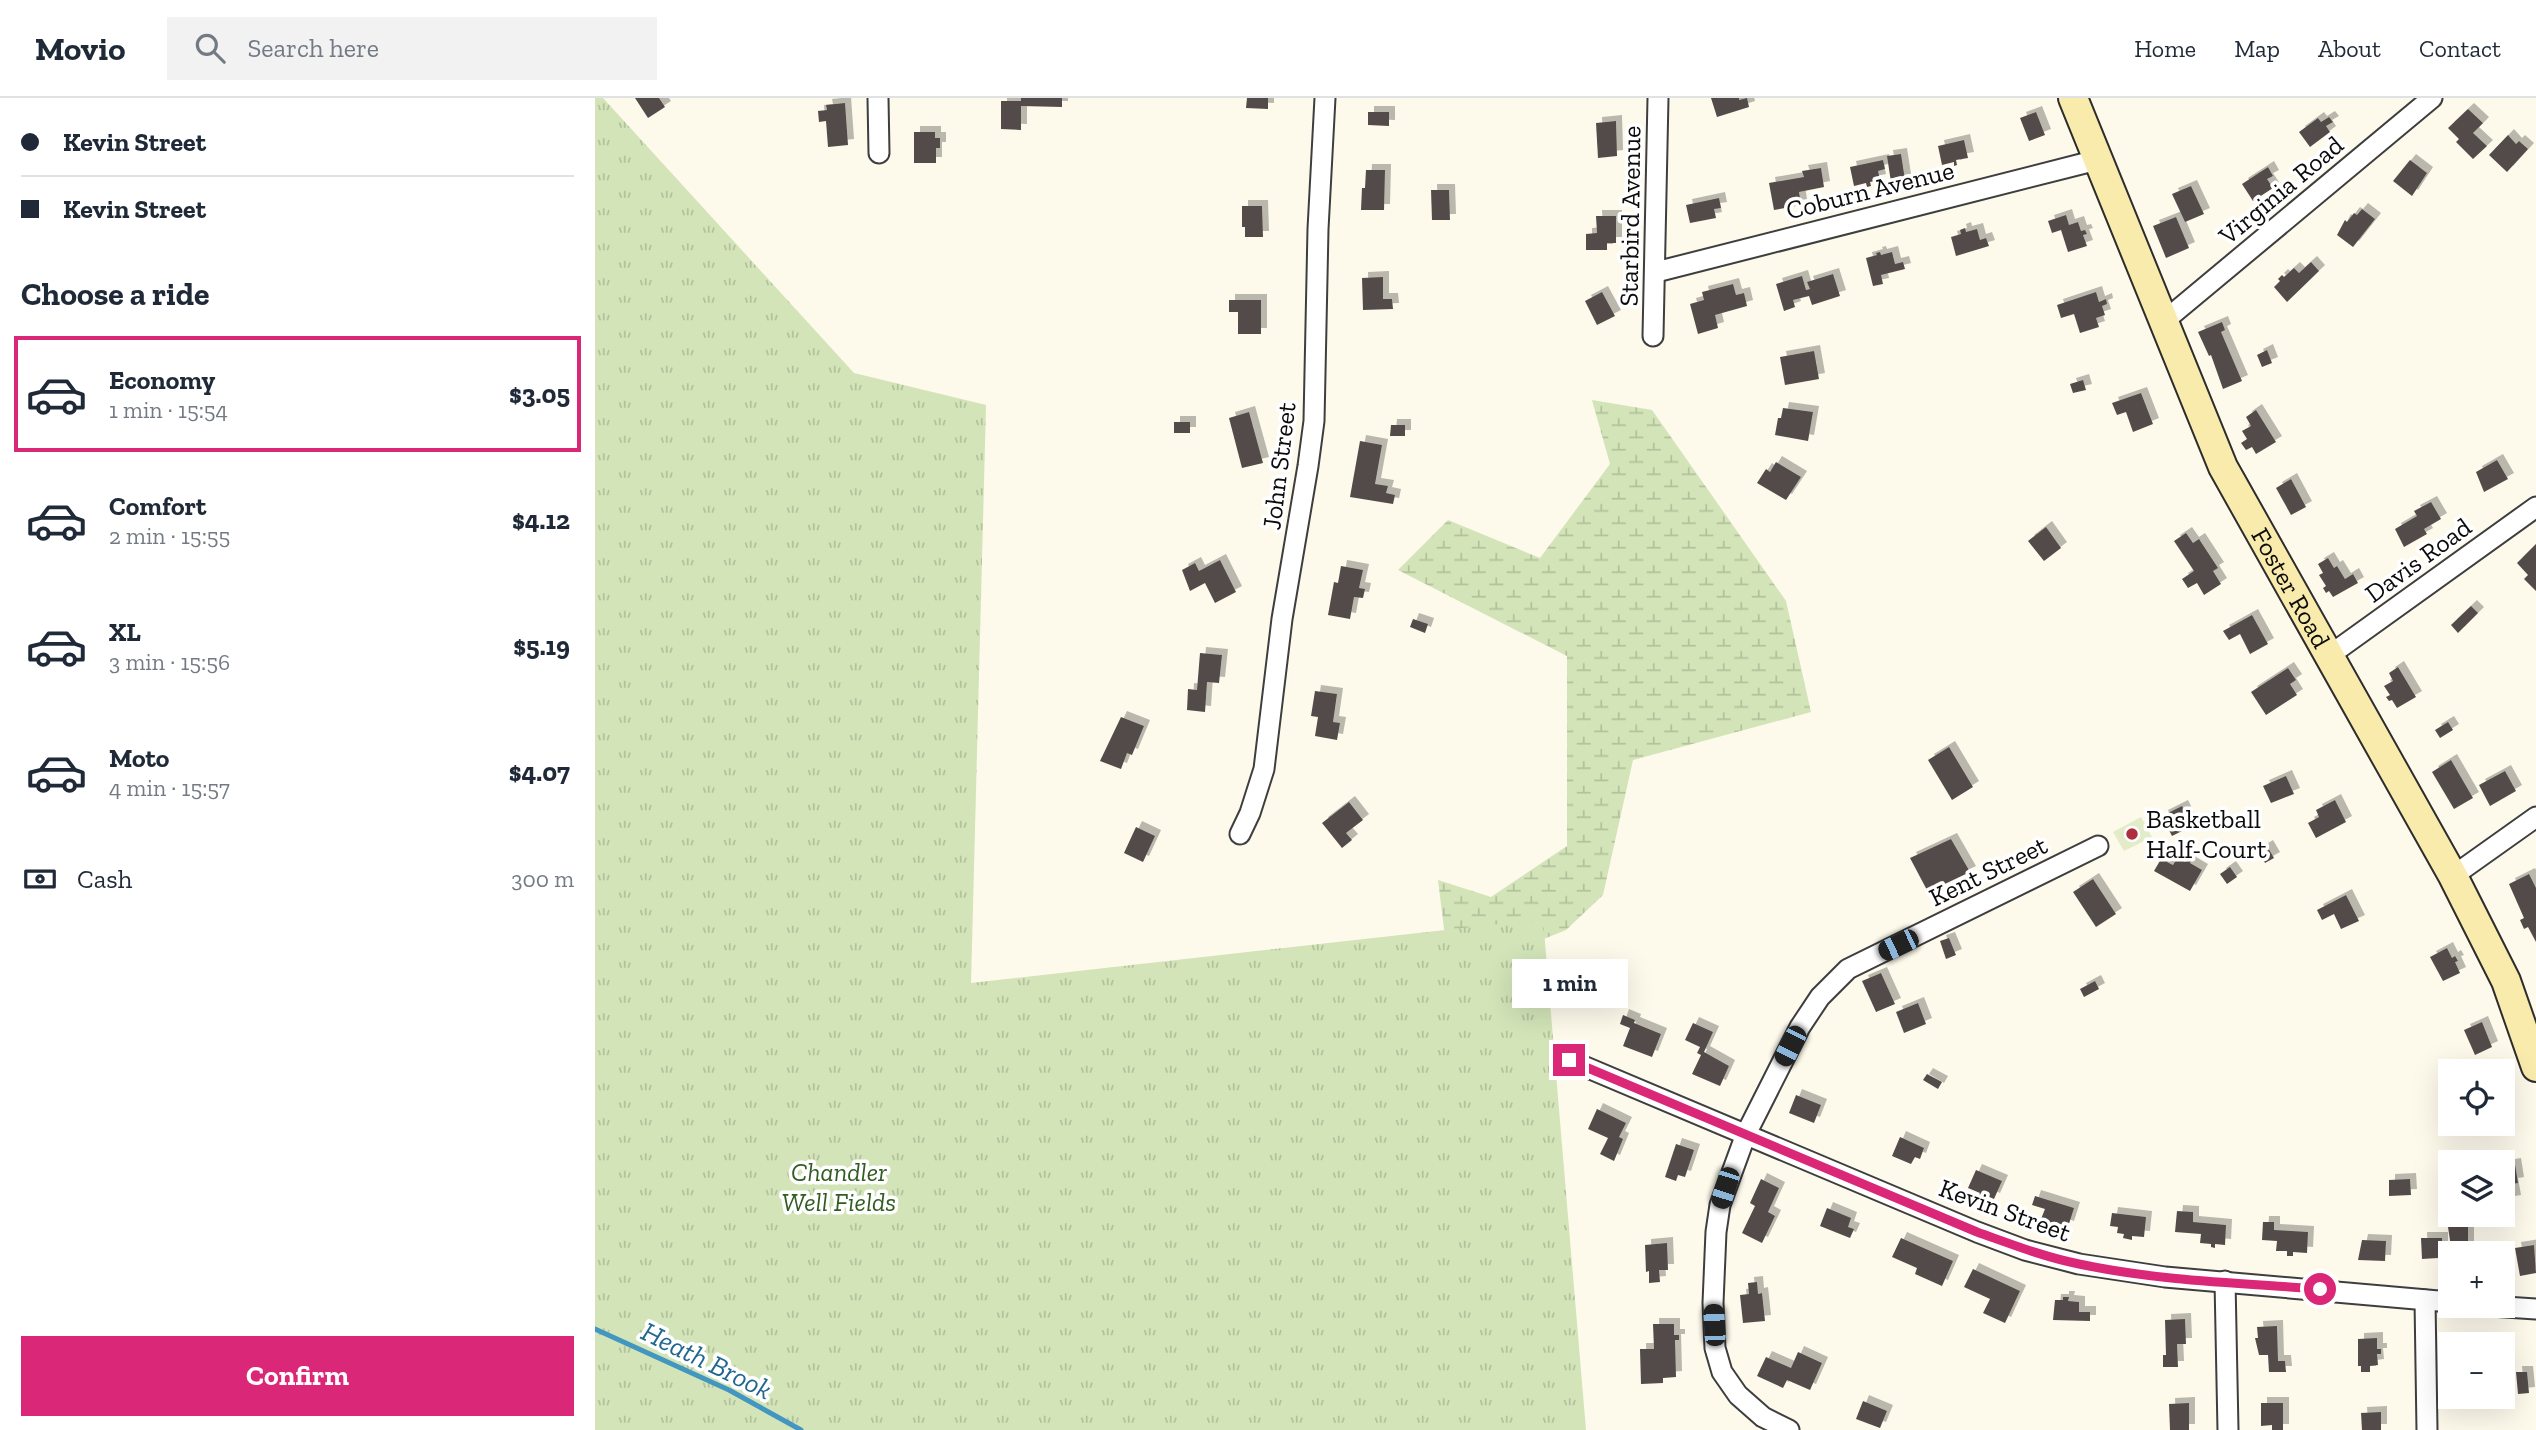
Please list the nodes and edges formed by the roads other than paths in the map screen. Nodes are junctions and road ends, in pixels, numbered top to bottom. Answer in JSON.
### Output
{"nodes":[{"id":1,"x":878,"y":98,"type":"edge"},
{"id":2,"x":1325,"y":98,"type":"edge"},
{"id":3,"x":1658,"y":98,"type":"edge"},
{"id":4,"x":2073,"y":98,"type":"edge"},
{"id":5,"x":2432,"y":98,"type":"edge"},
{"id":6,"x":879,"y":153,"type":"dead end"},
{"id":7,"x":2097,"y":160,"type":"junction"},
{"id":8,"x":1656,"y":272,"type":"junction"},
{"id":9,"x":2163,"y":322,"type":"junction"},
{"id":10,"x":1654,"y":336,"type":"dead end"},
{"id":11,"x":2536,"y":507,"type":"edge"},
{"id":12,"x":2330,"y":655,"type":"junction"},
{"id":13,"x":2536,"y":817,"type":"edge"},
{"id":14,"x":1240,"y":834,"type":"dead end"},
{"id":15,"x":2098,"y":846,"type":"dead end"},
{"id":16,"x":2453,"y":876,"type":"junction"},
{"id":17,"x":1569,"y":1060,"type":"dead end"},
{"id":18,"x":2536,"y":1067,"type":"edge"},
{"id":19,"x":1746,"y":1133,"type":"junction"},
{"id":20,"x":2225,"y":1281,"type":"junction"},
{"id":21,"x":2425,"y":1300,"type":"junction"},
{"id":22,"x":2438,"y":1301,"type":"edge"},
{"id":23,"x":2515,"y":1308,"type":"edge"},
{"id":24,"x":2536,"y":1309,"type":"edge"},
{"id":25,"x":1789,"y":1430,"type":"edge"},
{"id":26,"x":2228,"y":1430,"type":"edge"},
{"id":27,"x":2427,"y":1430,"type":"edge"}],
"edges":[{"from":1,"to":6,"type":"street"},
{"from":2,"to":14,"type":"street","name":"John Street"},
{"from":3,"to":8,"type":"street","name":"Starbird Avenue"},
{"from":4,"to":7,"type":"street","name":"Foster Road"},
{"from":5,"to":9,"type":"street","name":"Virginia Road"},
{"from":7,"to":8,"type":"street","name":"Coburn Avenue"},
{"from":7,"to":9,"type":"street","name":"Foster Road"},
{"from":8,"to":10,"type":"street","name":"Starbird Avenue"},
{"from":9,"to":12,"type":"street","name":"Foster Road"},
{"from":11,"to":12,"type":"street","name":"Davis Road"},
{"from":12,"to":16,"type":"street","name":"Foster Road"},
{"from":13,"to":16,"type":"street"},
{"from":15,"to":19,"type":"street","name":"Kent Street"},
{"from":16,"to":18,"type":"street","name":"Foster Road"},
{"from":17,"to":19,"type":"street","name":"Kevin Street"},
{"from":19,"to":20,"type":"street","name":"Kevin Street"},
{"from":19,"to":25,"type":"street","name":"Kent Street"},
{"from":20,"to":21,"type":"street","name":"Kevin Street"},
{"from":20,"to":26,"type":"street"},
{"from":21,"to":22,"type":"street","name":"Kevin Street"},
{"from":21,"to":27,"type":"street"},
{"from":23,"to":24,"type":"street"}]}
